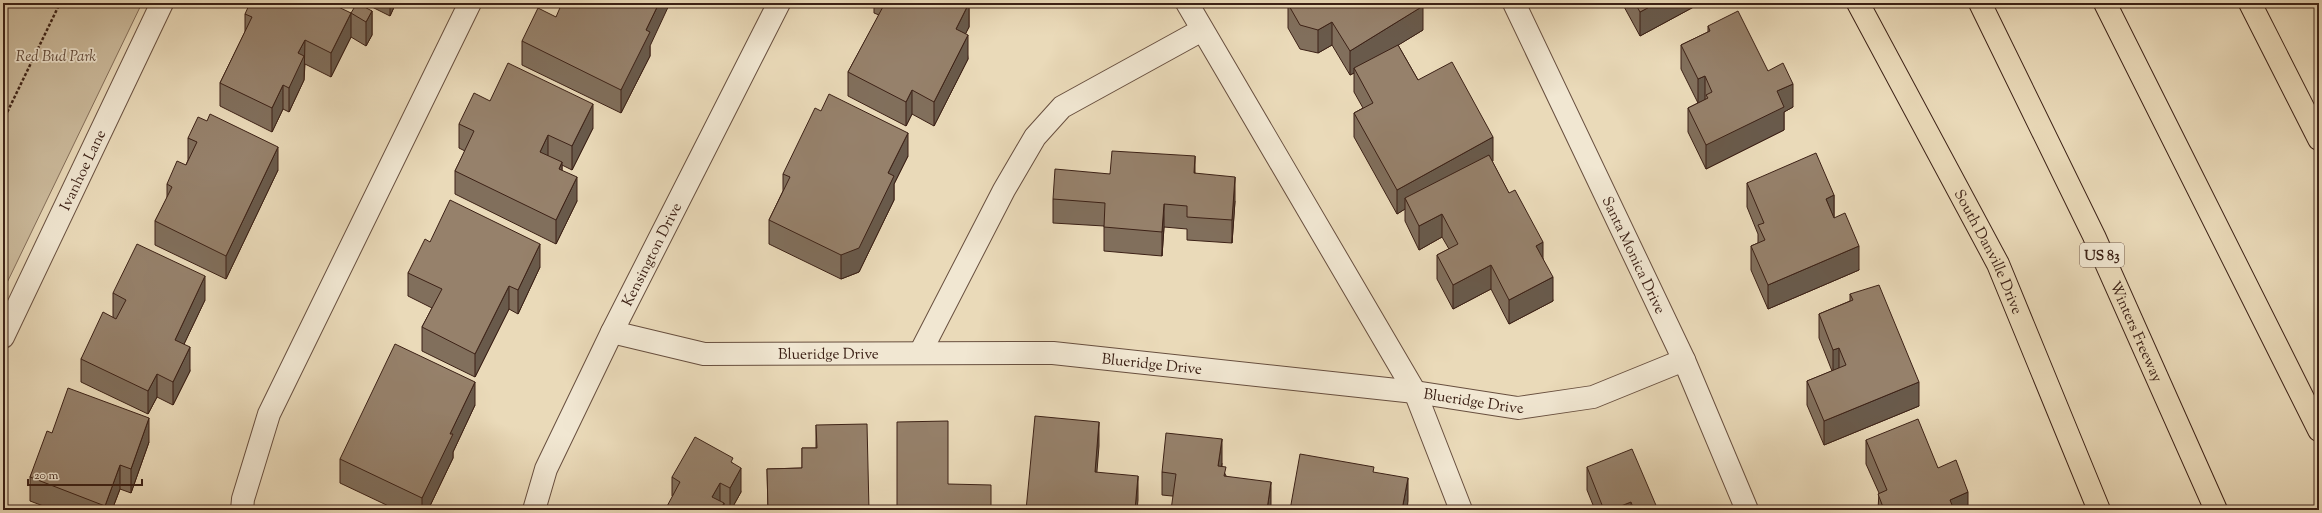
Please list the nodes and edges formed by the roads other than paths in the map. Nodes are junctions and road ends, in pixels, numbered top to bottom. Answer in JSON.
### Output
{"nodes":[{"id":1,"x":162,"y":3,"type":"edge"},
{"id":2,"x":470,"y":3,"type":"edge"},
{"id":3,"x":779,"y":3,"type":"edge"},
{"id":4,"x":1187,"y":3,"type":"edge"},
{"id":5,"x":1514,"y":3,"type":"edge"},
{"id":6,"x":1858,"y":3,"type":"edge"},
{"id":7,"x":1980,"y":3,"type":"edge"},
{"id":8,"x":2105,"y":3,"type":"edge"},
{"id":9,"x":2250,"y":3,"type":"edge"},
{"id":10,"x":1202,"y":30,"type":"junction"},
{"id":11,"x":2319,"y":139,"type":"edge"},
{"id":12,"x":612,"y":332,"type":"junction"},
{"id":13,"x":3,"y":336,"type":"edge"},
{"id":14,"x":920,"y":353,"type":"junction"},
{"id":15,"x":1684,"y":360,"type":"junction"},
{"id":16,"x":1415,"y":392,"type":"junction"},
{"id":17,"x":2319,"y":430,"type":"edge"},
{"id":18,"x":242,"y":510,"type":"edge"},
{"id":19,"x":534,"y":510,"type":"edge"},
{"id":20,"x":1461,"y":510,"type":"edge"},
{"id":21,"x":1747,"y":510,"type":"edge"},
{"id":22,"x":2099,"y":510,"type":"edge"},
{"id":23,"x":2216,"y":510,"type":"edge"}],
"edges":[{"from":1,"to":13,"type":"street","name":"Ivanhoe Lane"},
{"from":2,"to":18,"type":"street"},
{"from":3,"to":12,"type":"street","name":"Kensington Drive"},
{"from":4,"to":10,"type":"street"},
{"from":5,"to":15,"type":"street","name":"Santa Monica Drive"},
{"from":6,"to":22,"type":"main road","name":"South Danville Drive"},
{"from":7,"to":23,"type":"main road","name":"Winters Freeway","number":"US 83"},
{"from":8,"to":17,"type":"main road"},
{"from":9,"to":11,"type":"main road"},
{"from":10,"to":14,"type":"street"},
{"from":10,"to":16,"type":"street"},
{"from":12,"to":14,"type":"street","name":"Blueridge Drive"},
{"from":12,"to":19,"type":"street","name":"Kensington Drive"},
{"from":14,"to":16,"type":"street","name":"Blueridge Drive"},
{"from":15,"to":16,"type":"street","name":"Blueridge Drive"},
{"from":15,"to":21,"type":"street","name":"Santa Monica Drive"},
{"from":16,"to":20,"type":"street"}]}
